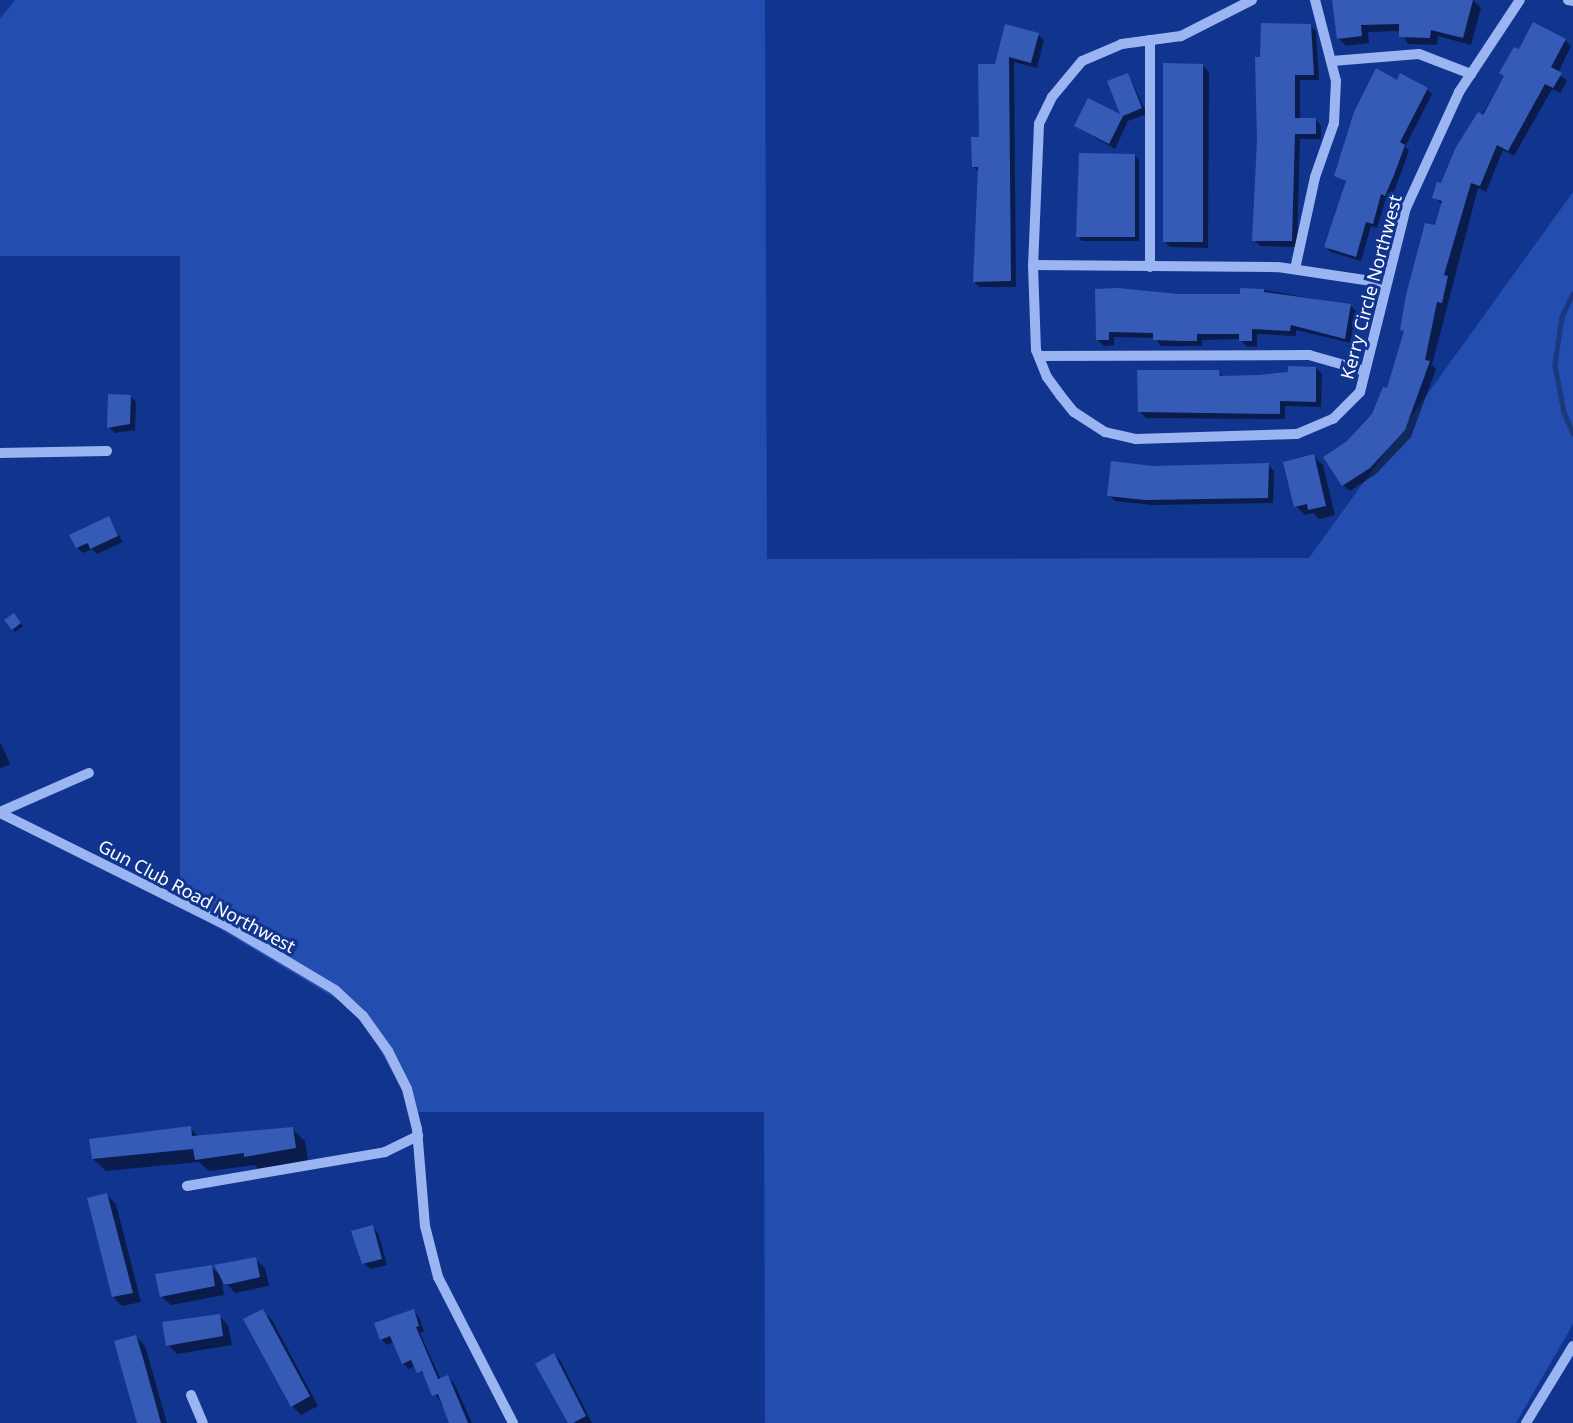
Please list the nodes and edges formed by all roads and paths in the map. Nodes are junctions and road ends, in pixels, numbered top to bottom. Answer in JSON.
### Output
{"nodes":[{"id":1,"x":1252,"y":0,"type":"edge"},
{"id":2,"x":1315,"y":0,"type":"edge"},
{"id":3,"x":1520,"y":0,"type":"edge"},
{"id":4,"x":1568,"y":0,"type":"edge"},
{"id":5,"x":1573,"y":1,"type":"edge"},
{"id":6,"x":1150,"y":40,"type":"junction"},
{"id":7,"x":1332,"y":61,"type":"junction"},
{"id":8,"x":1471,"y":74,"type":"junction"},
{"id":9,"x":1033,"y":265,"type":"junction"},
{"id":10,"x":1150,"y":267,"type":"junction"},
{"id":11,"x":1295,"y":269,"type":"junction"},
{"id":12,"x":1385,"y":284,"type":"junction"},
{"id":13,"x":1039,"y":356,"type":"junction"},
{"id":14,"x":1365,"y":371,"type":"junction"},
{"id":15,"x":107,"y":451,"type":"dead end"},
{"id":16,"x":0,"y":453,"type":"edge"},
{"id":17,"x":89,"y":773,"type":"dead end"},
{"id":18,"x":0,"y":812,"type":"edge"},
{"id":19,"x":418,"y":1136,"type":"junction"},
{"id":20,"x":187,"y":1186,"type":"dead end"},
{"id":21,"x":1573,"y":1346,"type":"edge"},
{"id":22,"x":190,"y":1395,"type":"dead end"},
{"id":23,"x":202,"y":1423,"type":"edge"},
{"id":24,"x":513,"y":1423,"type":"edge"},
{"id":25,"x":1526,"y":1423,"type":"edge"}],
"edges":[{"from":1,"to":6,"type":"street","name":"Kerry Circle Northwest"},
{"from":2,"to":7,"type":"street"},
{"from":3,"to":8,"type":"street","name":"Kerry Circle Northwest"},
{"from":4,"to":5,"type":"street"},
{"from":6,"to":9,"type":"street","name":"Kerry Circle Northwest"},
{"from":6,"to":10,"type":"street"},
{"from":7,"to":8,"type":"street"},
{"from":7,"to":11,"type":"street"},
{"from":8,"to":12,"type":"street","name":"Kerry Circle Northwest"},
{"from":9,"to":10,"type":"street"},
{"from":9,"to":13,"type":"street","name":"Kerry Circle Northwest"},
{"from":10,"to":11,"type":"street"},
{"from":11,"to":12,"type":"street"},
{"from":12,"to":14,"type":"street","name":"Kerry Circle Northwest"},
{"from":13,"to":14,"type":"street"},
{"from":13,"to":14,"type":"street","name":"Kerry Circle Northwest"},
{"from":15,"to":16,"type":"street"},
{"from":17,"to":18,"type":"street"},
{"from":18,"to":19,"type":"street","name":"Gun Club Road Northwest"},
{"from":19,"to":20,"type":"street"},
{"from":19,"to":24,"type":"street","name":"Gun Club Road Northwest"},
{"from":21,"to":25,"type":"street"},
{"from":22,"to":23,"type":"street"}]}
